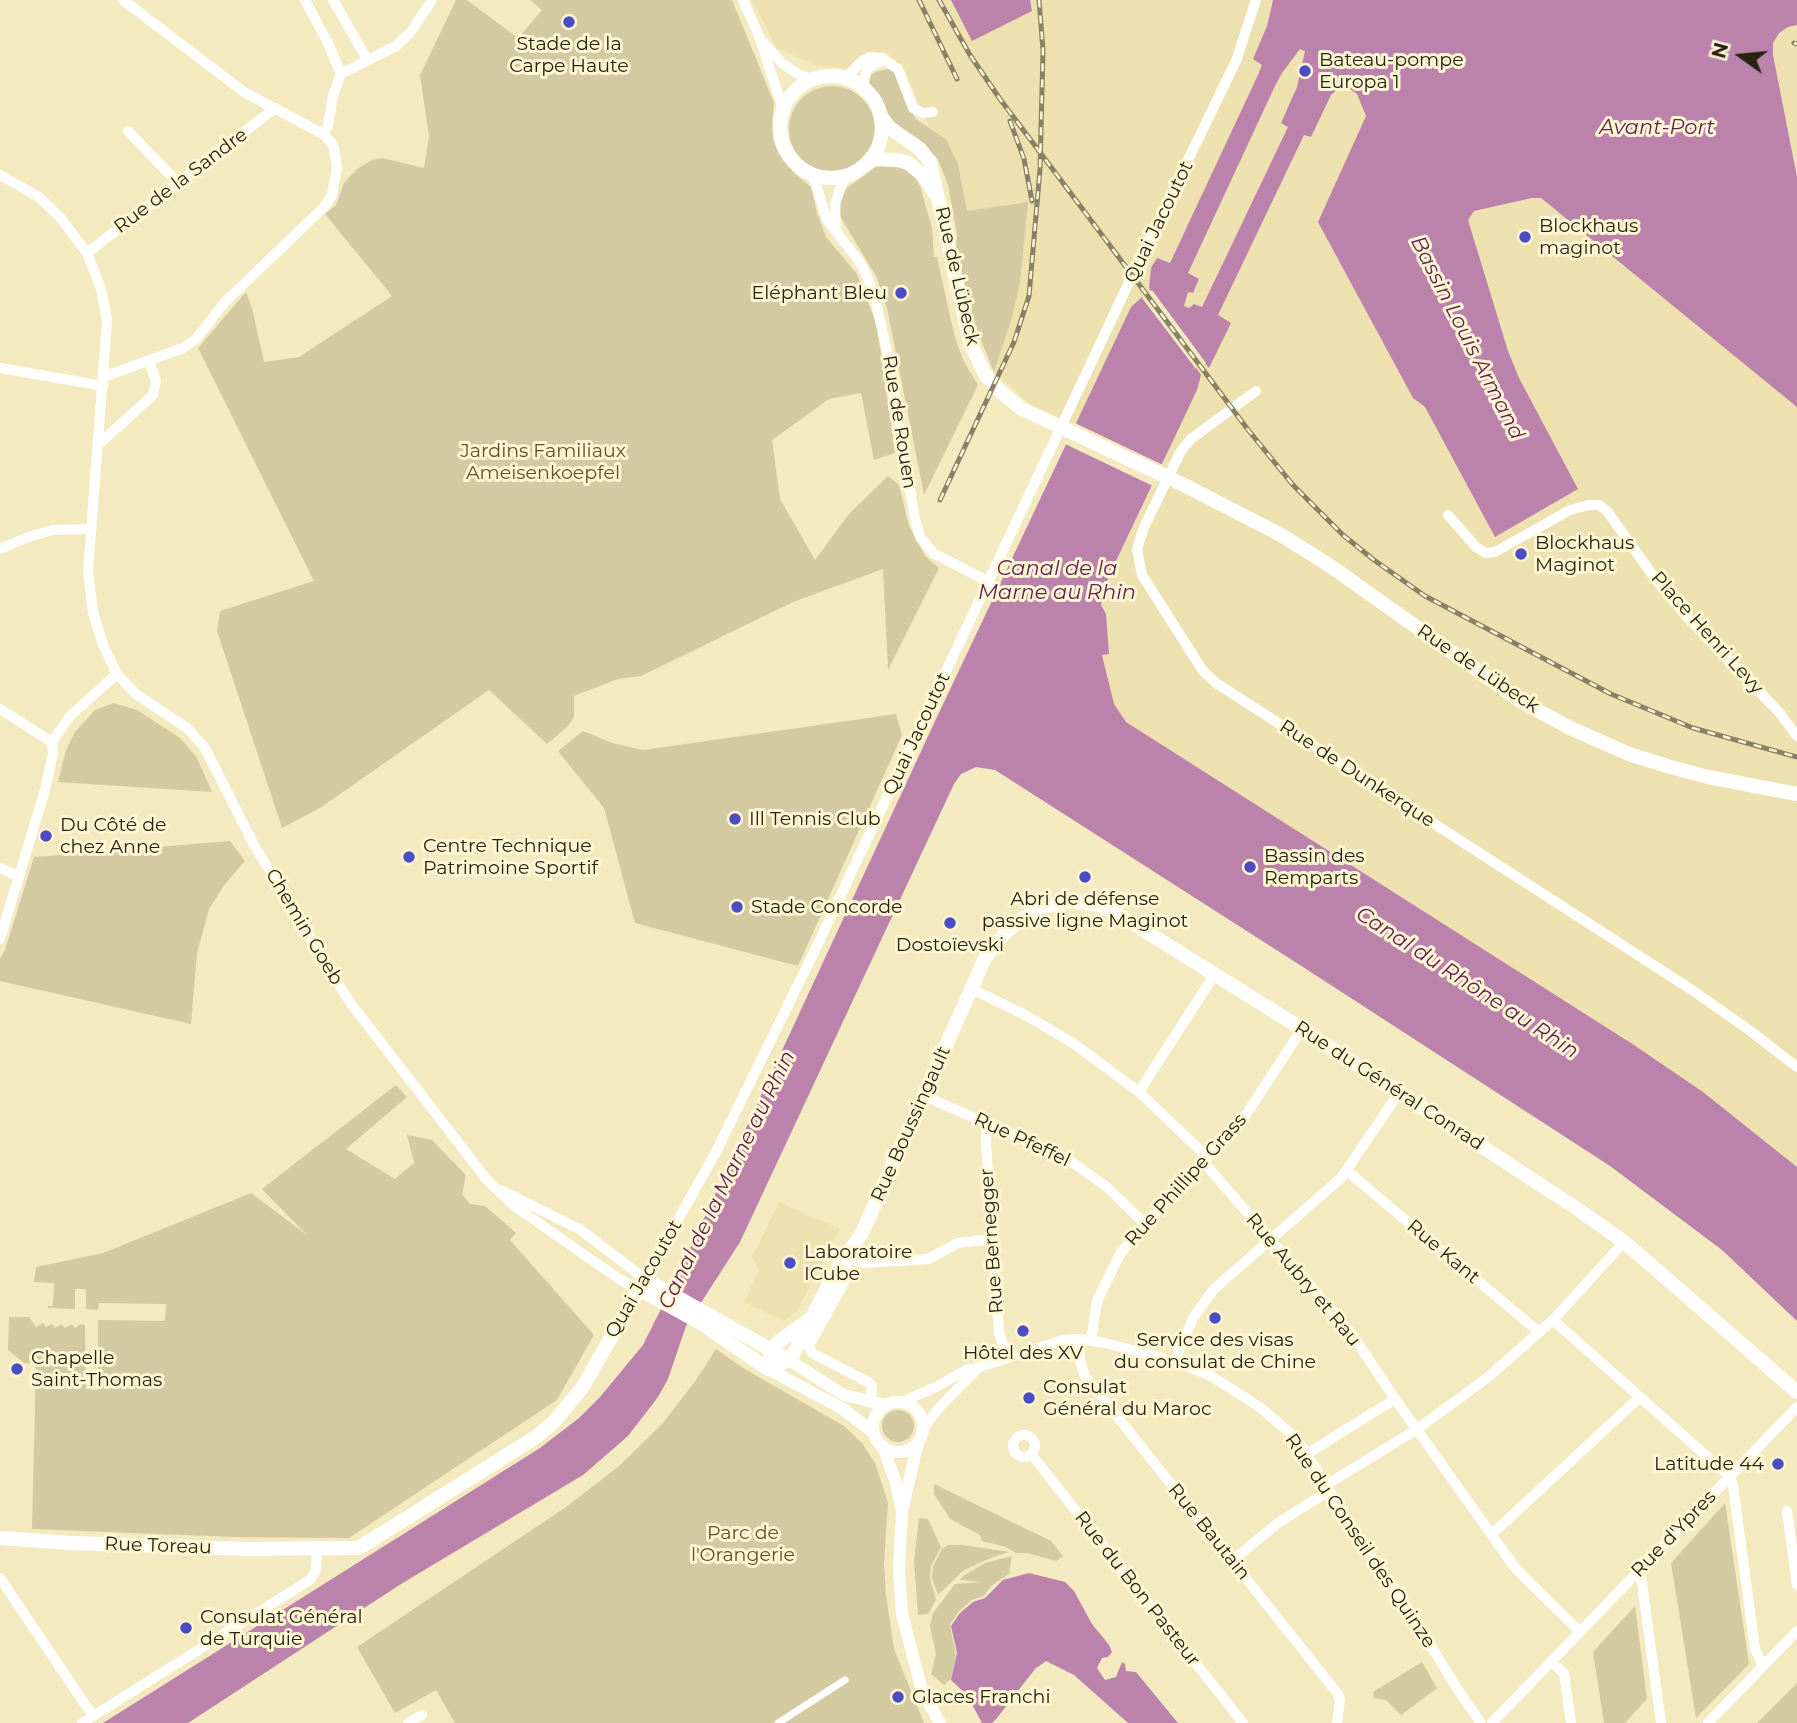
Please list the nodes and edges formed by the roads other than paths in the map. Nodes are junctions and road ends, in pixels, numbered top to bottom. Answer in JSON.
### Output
{"nodes":[{"id":1,"x":123,"y":0,"type":"edge"},
{"id":2,"x":305,"y":0,"type":"edge"},
{"id":3,"x":333,"y":0,"type":"edge"},
{"id":4,"x":432,"y":0,"type":"edge"},
{"id":5,"x":743,"y":0,"type":"edge"},
{"id":6,"x":1256,"y":0,"type":"edge"},
{"id":7,"x":759,"y":36,"type":"junction"},
{"id":8,"x":367,"y":59,"type":"junction"},
{"id":9,"x":888,"y":62,"type":"junction"},
{"id":10,"x":341,"y":74,"type":"junction"},
{"id":11,"x":845,"y":79,"type":"junction"},
{"id":12,"x":813,"y":80,"type":"junction"},
{"id":13,"x":862,"y":88,"type":"junction"},
{"id":14,"x":275,"y":108,"type":"junction"},
{"id":15,"x":783,"y":109,"type":"junction"},
{"id":16,"x":933,"y":112,"type":"dead end"},
{"id":17,"x":881,"y":117,"type":"junction"},
{"id":18,"x":128,"y":131,"type":"dead end"},
{"id":19,"x":323,"y":134,"type":"junction"},
{"id":20,"x":871,"y":159,"type":"junction"},
{"id":21,"x":0,"y":175,"type":"edge"},
{"id":22,"x":813,"y":175,"type":"junction"},
{"id":23,"x":847,"y":176,"type":"junction"},
{"id":24,"x":179,"y":184,"type":"junction"},
{"id":25,"x":941,"y":205,"type":"junction"},
{"id":26,"x":837,"y":234,"type":"junction"},
{"id":27,"x":87,"y":253,"type":"junction"},
{"id":28,"x":149,"y":361,"type":"junction"},
{"id":29,"x":0,"y":368,"type":"edge"},
{"id":30,"x":103,"y":381,"type":"junction"},
{"id":31,"x":1256,"y":391,"type":"dead end"},
{"id":32,"x":98,"y":444,"type":"junction"},
{"id":33,"x":1448,"y":515,"type":"dead end"},
{"id":34,"x":90,"y":529,"type":"junction"},
{"id":35,"x":0,"y":549,"type":"edge"},
{"id":36,"x":989,"y":583,"type":"junction"},
{"id":37,"x":117,"y":674,"type":"junction"},
{"id":38,"x":0,"y":709,"type":"edge"},
{"id":39,"x":1797,"y":736,"type":"edge"},
{"id":40,"x":52,"y":742,"type":"junction"},
{"id":41,"x":1797,"y":794,"type":"edge"},
{"id":42,"x":0,"y":868,"type":"edge"},
{"id":43,"x":19,"y":877,"type":"junction"},
{"id":44,"x":0,"y":939,"type":"edge"},
{"id":45,"x":1214,"y":975,"type":"junction"},
{"id":46,"x":971,"y":988,"type":"junction"},
{"id":47,"x":1302,"y":1029,"type":"junction"},
{"id":48,"x":1797,"y":1067,"type":"edge"},
{"id":49,"x":1139,"y":1092,"type":"junction"},
{"id":50,"x":1399,"y":1093,"type":"junction"},
{"id":51,"x":924,"y":1096,"type":"junction"},
{"id":52,"x":986,"y":1123,"type":"junction"},
{"id":53,"x":1205,"y":1160,"type":"junction"},
{"id":54,"x":1347,"y":1171,"type":"junction"},
{"id":55,"x":493,"y":1185,"type":"junction"},
{"id":56,"x":1145,"y":1224,"type":"junction"},
{"id":57,"x":993,"y":1238,"type":"junction"},
{"id":58,"x":1270,"y":1239,"type":"junction"},
{"id":59,"x":1624,"y":1242,"type":"junction"},
{"id":60,"x":846,"y":1257,"type":"junction"},
{"id":61,"x":642,"y":1284,"type":"junction"},
{"id":62,"x":701,"y":1317,"type":"junction"},
{"id":63,"x":810,"y":1318,"type":"junction"},
{"id":64,"x":1553,"y":1320,"type":"junction"},
{"id":65,"x":792,"y":1332,"type":"junction"},
{"id":66,"x":1539,"y":1332,"type":"junction"},
{"id":67,"x":747,"y":1334,"type":"junction"},
{"id":68,"x":1079,"y":1339,"type":"junction"},
{"id":69,"x":1091,"y":1340,"type":"junction"},
{"id":70,"x":772,"y":1350,"type":"junction"},
{"id":71,"x":1008,"y":1358,"type":"junction"},
{"id":72,"x":789,"y":1360,"type":"junction"},
{"id":73,"x":1175,"y":1361,"type":"junction"},
{"id":74,"x":977,"y":1368,"type":"junction"},
{"id":75,"x":768,"y":1369,"type":"junction"},
{"id":76,"x":1797,"y":1392,"type":"edge"},
{"id":77,"x":1640,"y":1397,"type":"junction"},
{"id":78,"x":1395,"y":1399,"type":"junction"},
{"id":79,"x":871,"y":1401,"type":"junction"},
{"id":80,"x":902,"y":1402,"type":"junction"},
{"id":81,"x":886,"y":1405,"type":"junction"},
{"id":82,"x":1797,"y":1407,"type":"edge"},
{"id":83,"x":1416,"y":1430,"type":"junction"},
{"id":84,"x":874,"y":1433,"type":"junction"},
{"id":85,"x":921,"y":1436,"type":"junction"},
{"id":86,"x":883,"y":1447,"type":"junction"},
{"id":87,"x":1307,"y":1454,"type":"junction"},
{"id":88,"x":1032,"y":1455,"type":"dead end"},
{"id":89,"x":1730,"y":1476,"type":"junction"},
{"id":90,"x":1328,"y":1488,"type":"junction"},
{"id":91,"x":1787,"y":1511,"type":"dead end"},
{"id":92,"x":902,"y":1512,"type":"junction"},
{"id":93,"x":1492,"y":1534,"type":"junction"},
{"id":94,"x":0,"y":1538,"type":"edge"},
{"id":95,"x":317,"y":1550,"type":"junction"},
{"id":96,"x":1231,"y":1561,"type":"junction"},
{"id":97,"x":1640,"y":1569,"type":"junction"},
{"id":98,"x":0,"y":1578,"type":"edge"},
{"id":99,"x":1797,"y":1585,"type":"edge"},
{"id":100,"x":1797,"y":1631,"type":"edge"},
{"id":101,"x":1580,"y":1632,"type":"junction"},
{"id":102,"x":1551,"y":1662,"type":"junction"},
{"id":103,"x":1763,"y":1666,"type":"junction"},
{"id":104,"x":845,"y":1680,"type":"dead end"},
{"id":105,"x":422,"y":1715,"type":"dead end"},
{"id":106,"x":93,"y":1716,"type":"junction"},
{"id":107,"x":82,"y":1723,"type":"edge"},
{"id":108,"x":408,"y":1723,"type":"edge"},
{"id":109,"x":778,"y":1723,"type":"edge"},
{"id":110,"x":940,"y":1723,"type":"edge"},
{"id":111,"x":1242,"y":1723,"type":"edge"},
{"id":112,"x":1336,"y":1723,"type":"edge"},
{"id":113,"x":1481,"y":1723,"type":"edge"},
{"id":114,"x":1492,"y":1723,"type":"edge"},
{"id":115,"x":1571,"y":1723,"type":"edge"},
{"id":116,"x":1661,"y":1723,"type":"edge"},
{"id":117,"x":1708,"y":1723,"type":"edge"}],
"edges":[{"from":1,"to":14,"type":"street"},
{"from":2,"to":10,"type":"street"},
{"from":3,"to":8,"type":"street"},
{"from":4,"to":8,"type":"street"},
{"from":5,"to":7,"type":"street"},
{"from":6,"to":36,"type":"street","name":"Quai Jacoutot"},
{"from":7,"to":12,"type":"street"},
{"from":7,"to":15,"type":"street"},
{"from":8,"to":10,"type":"street"},
{"from":9,"to":11,"type":"street"},
{"from":9,"to":13,"type":"street"},
{"from":9,"to":16,"type":"street"},
{"from":10,"to":19,"type":"street"},
{"from":11,"to":12,"type":"main road"},
{"from":11,"to":13,"type":"main road"},
{"from":12,"to":15,"type":"main road"},
{"from":13,"to":17,"type":"main road"},
{"from":14,"to":19,"type":"street"},
{"from":14,"to":24,"type":"street","name":"Rue de la Sandre"},
{"from":15,"to":22,"type":"main road"},
{"from":17,"to":20,"type":"main road"},
{"from":17,"to":25,"type":"main road","name":"Rue de Lübeck"},
{"from":18,"to":24,"type":"street"},
{"from":19,"to":28,"type":"street"},
{"from":20,"to":23,"type":"main road"},
{"from":20,"to":25,"type":"main road"},
{"from":21,"to":27,"type":"street"},
{"from":22,"to":23,"type":"main road"},
{"from":22,"to":26,"type":"street","name":"Rue de Rouen"},
{"from":23,"to":26,"type":"street"},
{"from":24,"to":27,"type":"street","name":"Rue de la Sandre"},
{"from":25,"to":41,"type":"main road","name":"Rue de Lübeck"},
{"from":26,"to":36,"type":"street","name":"Rue de Rouen"},
{"from":27,"to":30,"type":"street"},
{"from":28,"to":30,"type":"street"},
{"from":28,"to":32,"type":"street"},
{"from":29,"to":30,"type":"street"},
{"from":30,"to":32,"type":"street"},
{"from":31,"to":48,"type":"street","name":"Rue de Dunkerque"},
{"from":32,"to":34,"type":"street"},
{"from":33,"to":39,"type":"street","name":"Place Henri Levy"},
{"from":34,"to":35,"type":"street"},
{"from":34,"to":37,"type":"street"},
{"from":36,"to":61,"type":"street","name":"Quai Jacoutot"},
{"from":37,"to":40,"type":"street"},
{"from":37,"to":55,"type":"street","name":"Chemin Goeb"},
{"from":38,"to":40,"type":"street"},
{"from":40,"to":43,"type":"street"},
{"from":42,"to":43,"type":"street"},
{"from":43,"to":44,"type":"street"},
{"from":45,"to":46,"type":"main road","name":"Rue du Général Conrad"},
{"from":45,"to":47,"type":"main road","name":"Rue du Général Conrad"},
{"from":45,"to":49,"type":"street"},
{"from":46,"to":49,"type":"street","name":"Rue Aubry et Rau"},
{"from":46,"to":51,"type":"main road","name":"Rue Boussingault"},
{"from":47,"to":50,"type":"main road","name":"Rue du Général Conrad"},
{"from":47,"to":53,"type":"street","name":"Rue Phillipe Grass"},
{"from":49,"to":53,"type":"street","name":"Rue Aubry et Rau"},
{"from":50,"to":54,"type":"street"},
{"from":50,"to":59,"type":"main road","name":"Rue du Général Conrad"},
{"from":51,"to":52,"type":"street","name":"Rue Pfeffel"},
{"from":51,"to":60,"type":"main road","name":"Rue Boussingault"},
{"from":52,"to":56,"type":"street","name":"Rue Pfeffel"},
{"from":52,"to":57,"type":"street","name":"Rue Bernegger"},
{"from":53,"to":56,"type":"street","name":"Rue Phillipe Grass"},
{"from":53,"to":58,"type":"street","name":"Rue Aubry et Rau"},
{"from":54,"to":58,"type":"street"},
{"from":54,"to":66,"type":"street","name":"Rue Kant"},
{"from":55,"to":61,"type":"street","name":"Chemin Goeb"},
{"from":55,"to":61,"type":"street","name":"Chemin Goeb"},
{"from":56,"to":69,"type":"street","name":"Rue Phillipe Grass"},
{"from":57,"to":60,"type":"street"},
{"from":57,"to":71,"type":"street","name":"Rue Bernegger"},
{"from":58,"to":73,"type":"street"},
{"from":58,"to":78,"type":"street","name":"Rue Aubry et Rau"},
{"from":59,"to":64,"type":"street"},
{"from":59,"to":76,"type":"main road","name":"Rue du Général Conrad"},
{"from":60,"to":63,"type":"main road","name":"Rue Boussingault"},
{"from":60,"to":79,"type":"street","name":"Rue Boussingault"},
{"from":61,"to":62,"type":"main road"},
{"from":61,"to":95,"type":"main road","name":"Quai Jacoutot"},
{"from":62,"to":67,"type":"main road"},
{"from":62,"to":75,"type":"main road"},
{"from":63,"to":65,"type":"main road","name":"Rue Boussingault"},
{"from":63,"to":72,"type":"main road","name":"Rue Boussingault"},
{"from":64,"to":66,"type":"street"},
{"from":64,"to":77,"type":"street"},
{"from":65,"to":67,"type":"main road"},
{"from":65,"to":70,"type":"main road","name":"Rue Boussingault"},
{"from":66,"to":83,"type":"street"},
{"from":67,"to":70,"type":"main road"},
{"from":68,"to":69,"type":"street","name":"Rue du Conseil des Quinze"},
{"from":68,"to":71,"type":"street","name":"Rue du Conseil des Quinze"},
{"from":68,"to":96,"type":"street","name":"Rue Bautain"},
{"from":69,"to":73,"type":"street","name":"Rue du Conseil des Quinze"},
{"from":70,"to":72,"type":"main road"},
{"from":70,"to":75,"type":"main road"},
{"from":71,"to":74,"type":"street","name":"Rue du Conseil des Quinze"},
{"from":72,"to":75,"type":"main road"},
{"from":72,"to":79,"type":"street"},
{"from":73,"to":87,"type":"street","name":"Rue du Conseil des Quinze"},
{"from":74,"to":80,"type":"street","name":"Rue du Conseil des Quinze"},
{"from":74,"to":85,"type":"street","name":"Rue du Conseil des Quinze"},
{"from":75,"to":84,"type":"street"},
{"from":77,"to":89,"type":"street"},
{"from":77,"to":93,"type":"street"},
{"from":78,"to":83,"type":"street","name":"Rue Aubry et Rau"},
{"from":78,"to":87,"type":"street"},
{"from":79,"to":81,"type":"street"},
{"from":80,"to":81,"type":"street"},
{"from":80,"to":85,"type":"street"},
{"from":81,"to":84,"type":"street"},
{"from":82,"to":89,"type":"street","name":"Rue d'Ypres"},
{"from":83,"to":90,"type":"street"},
{"from":83,"to":93,"type":"street","name":"Rue Aubry et Rau"},
{"from":84,"to":86,"type":"street"},
{"from":85,"to":86,"type":"street"},
{"from":85,"to":92,"type":"street"},
{"from":86,"to":92,"type":"street"},
{"from":87,"to":90,"type":"street","name":"Rue du Conseil des Quinze"},
{"from":88,"to":111,"type":"street","name":"Rue du Bon Pasteur"},
{"from":89,"to":97,"type":"street","name":"Rue d'Ypres"},
{"from":89,"to":103,"type":"street"},
{"from":90,"to":96,"type":"street"},
{"from":90,"to":113,"type":"street","name":"Rue du Conseil des Quinze"},
{"from":91,"to":99,"type":"street"},
{"from":92,"to":110,"type":"street"},
{"from":93,"to":101,"type":"street","name":"Rue Aubry et Rau"},
{"from":94,"to":95,"type":"main road","name":"Rue Toreau"},
{"from":95,"to":106,"type":"street"},
{"from":96,"to":112,"type":"street","name":"Rue Bautain"},
{"from":97,"to":101,"type":"street","name":"Rue d'Ypres"},
{"from":97,"to":116,"type":"street"},
{"from":98,"to":106,"type":"street"},
{"from":100,"to":103,"type":"street"},
{"from":101,"to":102,"type":"street","name":"Rue d'Ypres"},
{"from":102,"to":114,"type":"street","name":"Rue d'Ypres"},
{"from":102,"to":115,"type":"street"},
{"from":103,"to":117,"type":"street"},
{"from":104,"to":109,"type":"street"},
{"from":105,"to":108,"type":"street"},
{"from":106,"to":107,"type":"street"}]}
